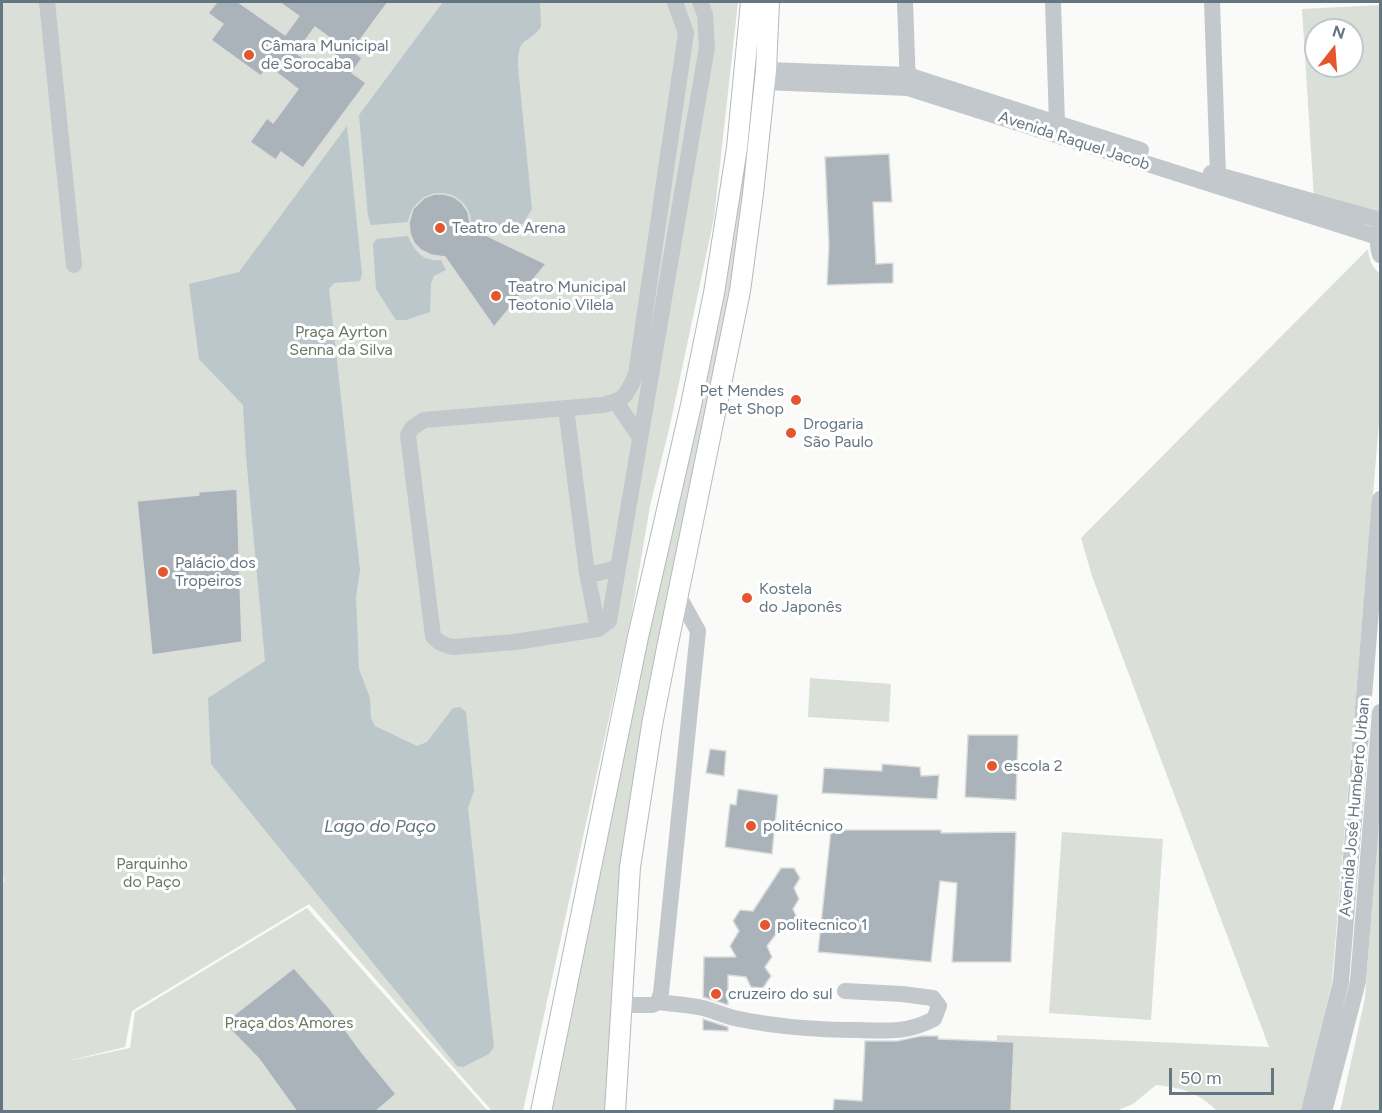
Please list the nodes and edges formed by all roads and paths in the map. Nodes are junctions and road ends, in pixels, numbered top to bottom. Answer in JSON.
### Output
{"nodes":[{"id":1,"x":47,"y":2,"type":"edge"},
{"id":2,"x":675,"y":2,"type":"edge"},
{"id":3,"x":700,"y":2,"type":"edge"},
{"id":4,"x":751,"y":2,"type":"edge"},
{"id":5,"x":770,"y":2,"type":"edge"},
{"id":6,"x":905,"y":2,"type":"edge"},
{"id":7,"x":1053,"y":2,"type":"edge"},
{"id":8,"x":1212,"y":2,"type":"edge"},
{"id":9,"x":765,"y":76,"type":"junction"},
{"id":10,"x":908,"y":81,"type":"junction"},
{"id":11,"x":1058,"y":123,"type":"junction"},
{"id":12,"x":1218,"y":175,"type":"junction"},
{"id":13,"x":1380,"y":220,"type":"edge"},
{"id":14,"x":1379,"y":233,"type":"edge"},
{"id":15,"x":1380,"y":255,"type":"edge"},
{"id":16,"x":74,"y":264,"type":"dead end"},
{"id":17,"x":622,"y":398,"type":"junction"},
{"id":18,"x":566,"y":408,"type":"junction"},
{"id":19,"x":639,"y":436,"type":"junction"},
{"id":20,"x":1380,"y":499,"type":"edge"},
{"id":21,"x":616,"y":568,"type":"junction"},
{"id":22,"x":586,"y":573,"type":"junction"},
{"id":23,"x":678,"y":595,"type":"junction"},
{"id":24,"x":598,"y":629,"type":"junction"},
{"id":25,"x":1380,"y":711,"type":"edge"},
{"id":26,"x":845,"y":991,"type":"dead end"},
{"id":27,"x":658,"y":1002,"type":"junction"},
{"id":28,"x":622,"y":1005,"type":"junction"},
{"id":29,"x":541,"y":1112,"type":"edge"},
{"id":30,"x":615,"y":1112,"type":"edge"},
{"id":31,"x":1309,"y":1112,"type":"edge"},
{"id":32,"x":1323,"y":1112,"type":"edge"}],
"edges":[{"from":1,"to":16,"type":"street"},
{"from":2,"to":17,"type":"street"},
{"from":3,"to":19,"type":"street"},
{"from":4,"to":29,"type":"main road"},
{"from":5,"to":9,"type":"main road"},
{"from":6,"to":10,"type":"street"},
{"from":7,"to":11,"type":"street"},
{"from":8,"to":12,"type":"street"},
{"from":9,"to":10,"type":"street","name":"Avenida Raquel Jacob"},
{"from":9,"to":23,"type":"main road"},
{"from":10,"to":11,"type":"street","name":"Avenida Raquel Jacob"},
{"from":10,"to":14,"type":"street","name":"Avenida Raquel Jacob"},
{"from":11,"to":12,"type":"street","name":"Avenida Raquel Jacob"},
{"from":12,"to":13,"type":"street","name":"Avenida Raquel Jacob"},
{"from":14,"to":15,"type":"street","name":"Avenida Raquel Jacob"},
{"from":17,"to":18,"type":"street"},
{"from":17,"to":19,"type":"street"},
{"from":18,"to":22,"type":"street"},
{"from":18,"to":24,"type":"street"},
{"from":19,"to":21,"type":"street"},
{"from":20,"to":31,"type":"street","name":"Avenida José Humberto Urban"},
{"from":21,"to":22,"type":"street"},
{"from":21,"to":24,"type":"street"},
{"from":22,"to":24,"type":"street"},
{"from":23,"to":27,"type":"street"},
{"from":23,"to":28,"type":"main road"},
{"from":25,"to":32,"type":"street","name":"Avenida José Humberto Urban"},
{"from":26,"to":27,"type":"street"},
{"from":27,"to":28,"type":"street"},
{"from":28,"to":30,"type":"main road"}]}
